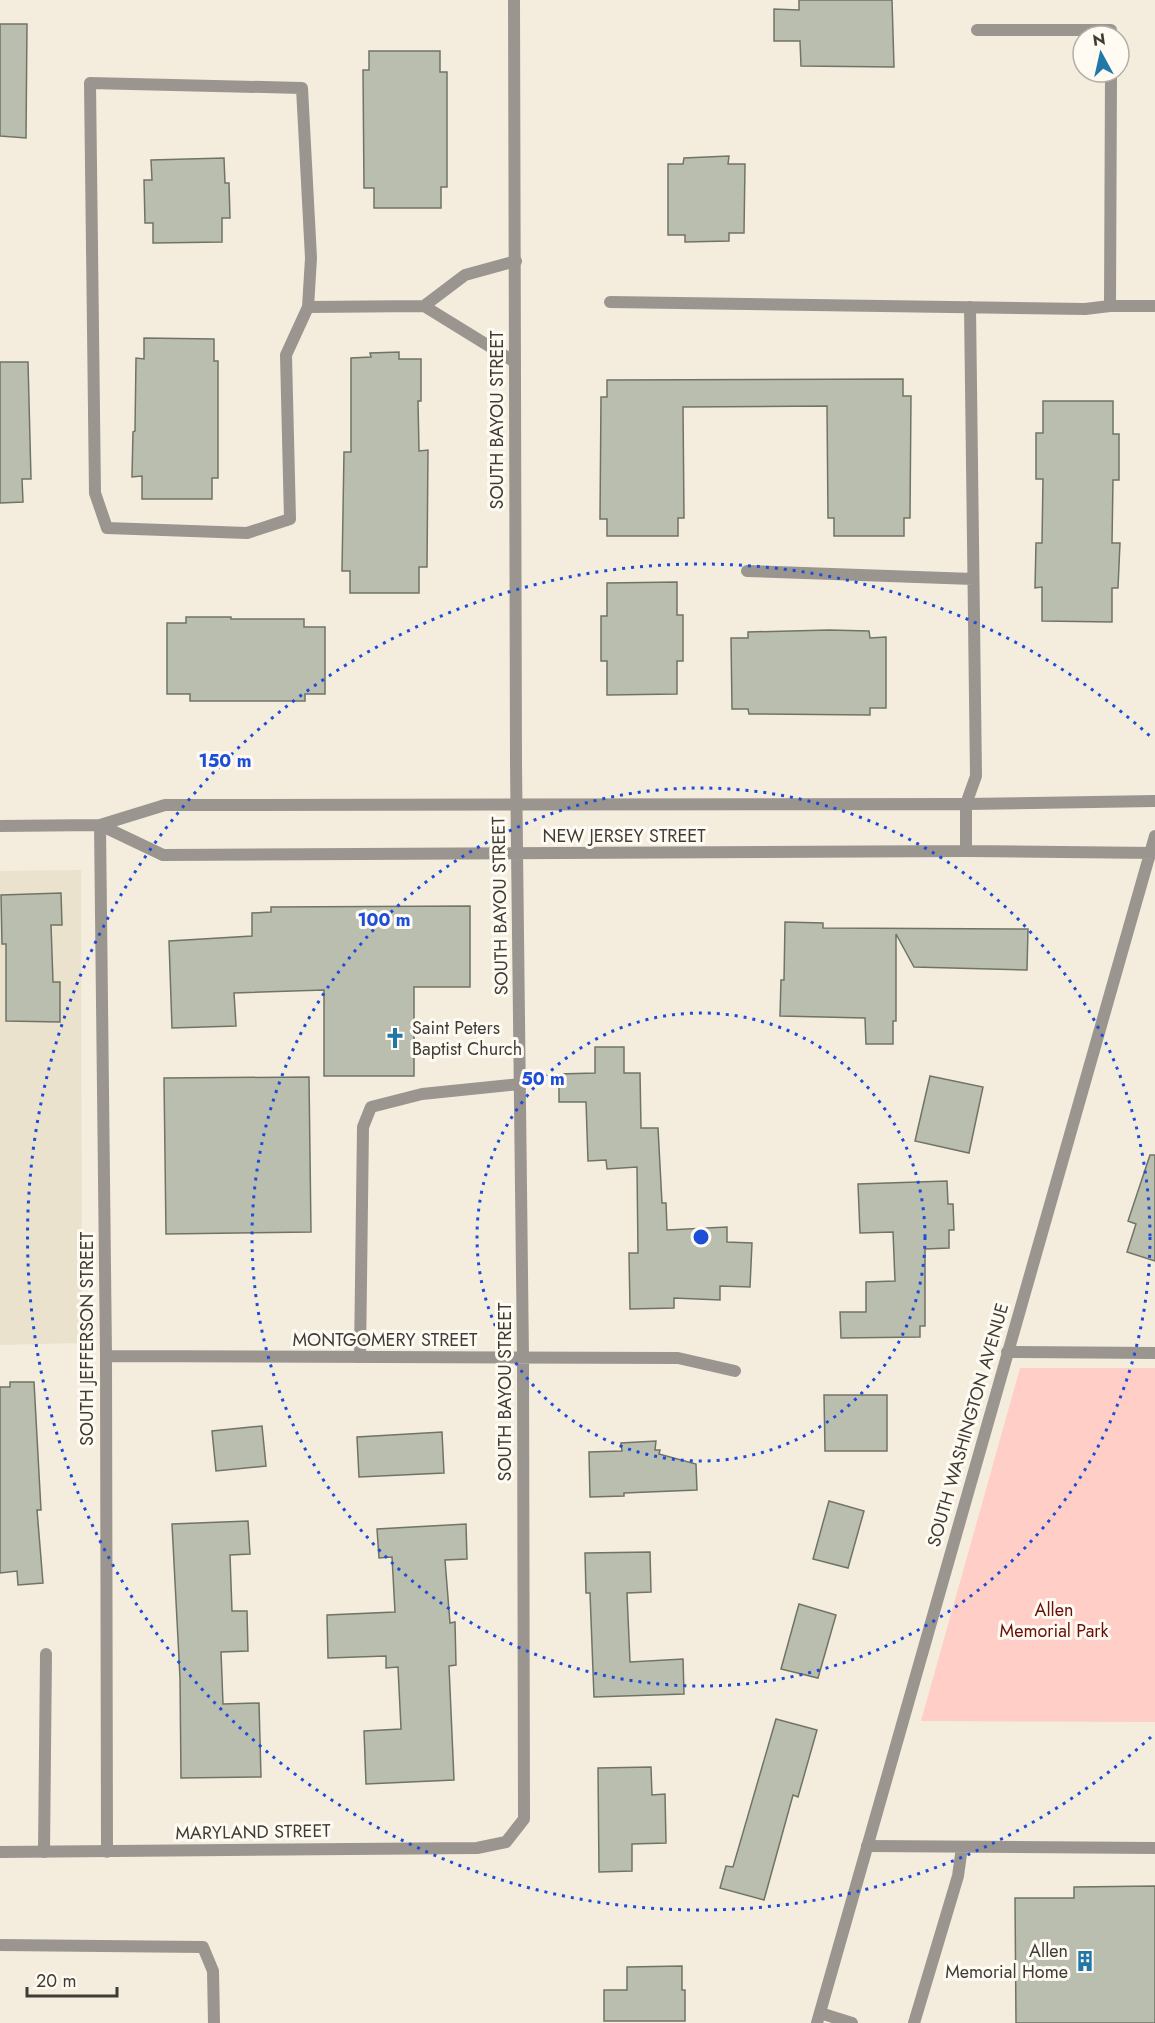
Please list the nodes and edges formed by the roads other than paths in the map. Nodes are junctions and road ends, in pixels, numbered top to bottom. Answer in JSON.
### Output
{"nodes":[{"id":1,"x":514,"y":0,"type":"edge"},
{"id":2,"x":976,"y":30,"type":"dead end"},
{"id":3,"x":1071,"y":30,"type":"edge"},
{"id":4,"x":1111,"y":84,"type":"edge"},
{"id":5,"x":516,"y":261,"type":"junction"},
{"id":6,"x":610,"y":302,"type":"dead end"},
{"id":7,"x":424,"y":306,"type":"junction"},
{"id":8,"x":1110,"y":306,"type":"junction"},
{"id":9,"x":1155,"y":306,"type":"edge"},
{"id":10,"x":308,"y":307,"type":"junction"},
{"id":11,"x":970,"y":307,"type":"junction"},
{"id":12,"x":515,"y":362,"type":"junction"},
{"id":13,"x":747,"y":571,"type":"dead end"},
{"id":14,"x":973,"y":579,"type":"junction"},
{"id":15,"x":1155,"y":801,"type":"edge"},
{"id":16,"x":517,"y":804,"type":"junction"},
{"id":17,"x":966,"y":804,"type":"junction"},
{"id":18,"x":100,"y":825,"type":"junction"},
{"id":19,"x":0,"y":826,"type":"edge"},
{"id":20,"x":1155,"y":836,"type":"edge"},
{"id":21,"x":966,"y":851,"type":"junction"},
{"id":22,"x":1153,"y":853,"type":"edge"},
{"id":23,"x":517,"y":854,"type":"junction"},
{"id":24,"x":520,"y":1084,"type":"junction"},
{"id":25,"x":1007,"y":1352,"type":"junction"},
{"id":26,"x":1155,"y":1353,"type":"edge"},
{"id":27,"x":106,"y":1356,"type":"junction"},
{"id":28,"x":360,"y":1358,"type":"junction"},
{"id":29,"x":524,"y":1358,"type":"junction"},
{"id":30,"x":735,"y":1371,"type":"dead end"},
{"id":31,"x":46,"y":1654,"type":"dead end"},
{"id":32,"x":506,"y":1842,"type":"joint"},
{"id":33,"x":867,"y":1846,"type":"junction"},
{"id":34,"x":962,"y":1847,"type":"junction"},
{"id":35,"x":1155,"y":1848,"type":"edge"},
{"id":36,"x":0,"y":1852,"type":"edge"},
{"id":37,"x":44,"y":1852,"type":"junction"},
{"id":38,"x":107,"y":1852,"type":"junction"},
{"id":39,"x":0,"y":1945,"type":"edge"},
{"id":40,"x":818,"y":2018,"type":"edge"},
{"id":41,"x":214,"y":2023,"type":"edge"},
{"id":42,"x":852,"y":2023,"type":"edge"},
{"id":43,"x":914,"y":2023,"type":"edge"}],
"edges":[{"from":1,"to":5,"type":"street","name":"SOUTH BAYOU STREET"},
{"from":2,"to":3,"type":"street"},
{"from":4,"to":8,"type":"street"},
{"from":5,"to":7,"type":"street"},
{"from":5,"to":12,"type":"street","name":"SOUTH BAYOU STREET"},
{"from":6,"to":11,"type":"street"},
{"from":7,"to":10,"type":"street"},
{"from":7,"to":12,"type":"street"},
{"from":8,"to":9,"type":"street"},
{"from":8,"to":11,"type":"street"},
{"from":10,"to":10,"type":"street"},
{"from":11,"to":14,"type":"street"},
{"from":12,"to":16,"type":"street","name":"SOUTH BAYOU STREET"},
{"from":13,"to":14,"type":"street"},
{"from":14,"to":17,"type":"street"},
{"from":15,"to":17,"type":"street","name":"NEW JERSEY STREET"},
{"from":16,"to":17,"type":"street","name":"NEW JERSEY STREET"},
{"from":16,"to":18,"type":"street","name":"NEW JERSEY STREET"},
{"from":16,"to":23,"type":"street","name":"SOUTH BAYOU STREET"},
{"from":17,"to":21,"type":"street"},
{"from":18,"to":19,"type":"street","name":"NEW JERSEY STREET"},
{"from":18,"to":23,"type":"street","name":"NEW JERSEY STREET"},
{"from":18,"to":27,"type":"street","name":"SOUTH JEFFERSON STREET"},
{"from":20,"to":22,"type":"street","name":"SOUTH WASHINGTON AVENUE"},
{"from":21,"to":22,"type":"street","name":"NEW JERSEY STREET"},
{"from":21,"to":23,"type":"street","name":"NEW JERSEY STREET"},
{"from":22,"to":25,"type":"street","name":"SOUTH WASHINGTON AVENUE"},
{"from":23,"to":24,"type":"street","name":"SOUTH BAYOU STREET"},
{"from":24,"to":28,"type":"street"},
{"from":24,"to":29,"type":"street","name":"SOUTH BAYOU STREET"},
{"from":25,"to":26,"type":"street"},
{"from":25,"to":33,"type":"street","name":"SOUTH WASHINGTON AVENUE"},
{"from":27,"to":28,"type":"street","name":"MONTGOMERY STREET"},
{"from":27,"to":38,"type":"street","name":"SOUTH JEFFERSON STREET"},
{"from":28,"to":29,"type":"street","name":"MONTGOMERY STREET"},
{"from":29,"to":30,"type":"street","name":"MONTGOMERY STREET"},
{"from":29,"to":32,"type":"street","name":"SOUTH BAYOU STREET"},
{"from":31,"to":37,"type":"street"},
{"from":32,"to":38,"type":"street","name":"MARYLAND STREET"},
{"from":33,"to":34,"type":"street"},
{"from":33,"to":40,"type":"street","name":"SOUTH WASHINGTON AVENUE"},
{"from":34,"to":35,"type":"street"},
{"from":34,"to":43,"type":"street"},
{"from":36,"to":37,"type":"street","name":"MARYLAND STREET"},
{"from":37,"to":38,"type":"street","name":"MARYLAND STREET"},
{"from":39,"to":41,"type":"street"},
{"from":40,"to":42,"type":"street"}]}
